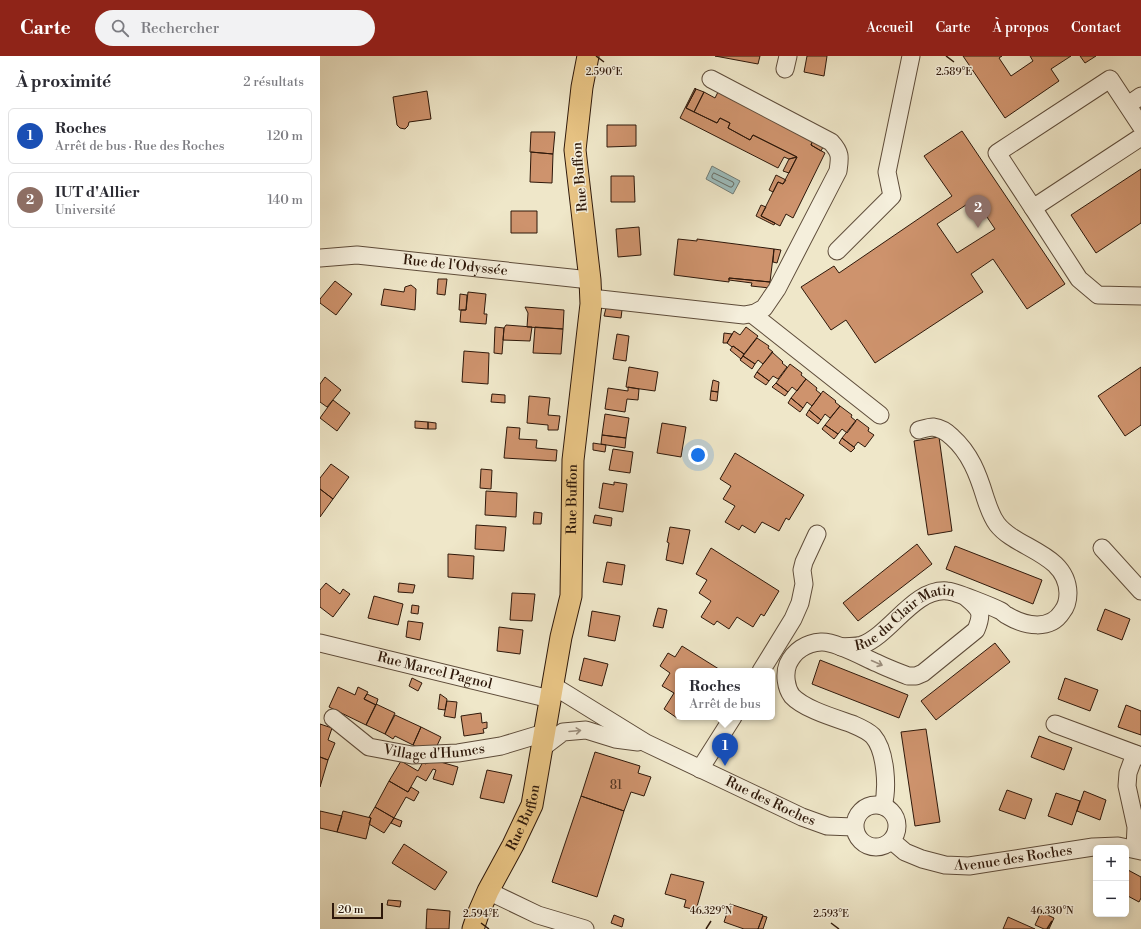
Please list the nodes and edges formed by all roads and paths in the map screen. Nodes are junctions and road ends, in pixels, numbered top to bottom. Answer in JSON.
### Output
{"nodes":[{"id":1,"x":588,"y":56,"type":"edge"},
{"id":2,"x":911,"y":56,"type":"edge"},
{"id":3,"x":711,"y":79,"type":"dead end"},
{"id":4,"x":1134,"y":100,"type":"edge"},
{"id":5,"x":1141,"y":126,"type":"edge"},
{"id":6,"x":1141,"y":137,"type":"edge"},
{"id":7,"x":1033,"y":208,"type":"junction"},
{"id":8,"x":837,"y":251,"type":"dead end"},
{"id":9,"x":320,"y":258,"type":"edge"},
{"id":10,"x":590,"y":289,"type":"junction"},
{"id":11,"x":1141,"y":296,"type":"edge"},
{"id":12,"x":752,"y":314,"type":"junction"},
{"id":13,"x":880,"y":415,"type":"dead end"},
{"id":14,"x":919,"y":430,"type":"dead end"},
{"id":15,"x":817,"y":534,"type":"dead end"},
{"id":16,"x":1102,"y":548,"type":"dead end"},
{"id":17,"x":1141,"y":591,"type":"edge"},
{"id":18,"x":967,"y":598,"type":"junction"},
{"id":19,"x":1008,"y":616,"type":"junction"},
{"id":20,"x":976,"y":630,"type":"junction"},
{"id":21,"x":320,"y":643,"type":"edge"},
{"id":22,"x":841,"y":647,"type":"junction"},
{"id":23,"x":763,"y":668,"type":"edge"},
{"id":24,"x":551,"y":692,"type":"junction"},
{"id":25,"x":333,"y":718,"type":"dead end"},
{"id":26,"x":731,"y":720,"type":"edge"},
{"id":27,"x":1054,"y":724,"type":"dead end"},
{"id":28,"x":543,"y":740,"type":"junction"},
{"id":29,"x":646,"y":743,"type":"junction"},
{"id":30,"x":1138,"y":755,"type":"edge"},
{"id":31,"x":700,"y":769,"type":"junction"},
{"id":32,"x":883,"y":806,"type":"junction"},
{"id":33,"x":854,"y":827,"type":"junction"},
{"id":34,"x":892,"y":841,"type":"junction"},
{"id":35,"x":1138,"y":850,"type":"edge"},
{"id":36,"x":488,"y":891,"type":"junction"},
{"id":37,"x":473,"y":929,"type":"edge"},
{"id":38,"x":585,"y":929,"type":"edge"}],
"edges":[{"from":1,"to":10,"type":"main road","name":"Rue Buffon"},
{"from":2,"to":8,"type":"street"},
{"from":3,"to":12,"type":"street"},
{"from":4,"to":5,"type":"street"},
{"from":4,"to":7,"type":"street"},
{"from":6,"to":7,"type":"street"},
{"from":7,"to":11,"type":"street"},
{"from":9,"to":10,"type":"street","name":"Rue de l'Odyssée"},
{"from":10,"to":12,"type":"street","name":"Rue de l'Odyssée"},
{"from":10,"to":24,"type":"main road","name":"Rue Buffon"},
{"from":12,"to":13,"type":"street"},
{"from":14,"to":19,"type":"street","name":"Rue du Clair Matin"},
{"from":15,"to":23,"type":"street"},
{"from":16,"to":17,"type":"street"},
{"from":18,"to":19,"type":"street","name":"Rue du Clair Matin"},
{"from":18,"to":20,"type":"street","name":"Rue du Clair Matin"},
{"from":18,"to":22,"type":"street","name":"Rue du Clair Matin"},
{"from":19,"to":20,"type":"street","name":"Rue du Clair Matin"},
{"from":22,"to":20,"type":"street","name":"Rue du Clair Matin","one_way":true},
{"from":21,"to":24,"type":"street","name":"Rue Marcel Pagnol"},
{"from":22,"to":32,"type":"street","name":"Rue du Clair Matin"},
{"from":24,"to":28,"type":"main road","name":"Rue Buffon"},
{"from":24,"to":29,"type":"street","name":"Rue des Roches"},
{"from":25,"to":28,"type":"street","name":"Village d'Humes"},
{"from":26,"to":31,"type":"street"},
{"from":27,"to":30,"type":"street"},
{"from":28,"to":29,"type":"street","name":"Rue des Roches","one_way":true},
{"from":28,"to":36,"type":"main road","name":"Rue Buffon"},
{"from":29,"to":31,"type":"street","name":"Rue des Roches"},
{"from":30,"to":35,"type":"street"},
{"from":31,"to":33,"type":"street","name":"Rue des Roches"},
{"from":32,"to":33,"type":"street"},
{"from":32,"to":34,"type":"street"},
{"from":33,"to":34,"type":"street"},
{"from":34,"to":35,"type":"street","name":"Avenue des Roches"},
{"from":36,"to":37,"type":"main road","name":"Rue Buffon"},
{"from":36,"to":38,"type":"street"}]}
